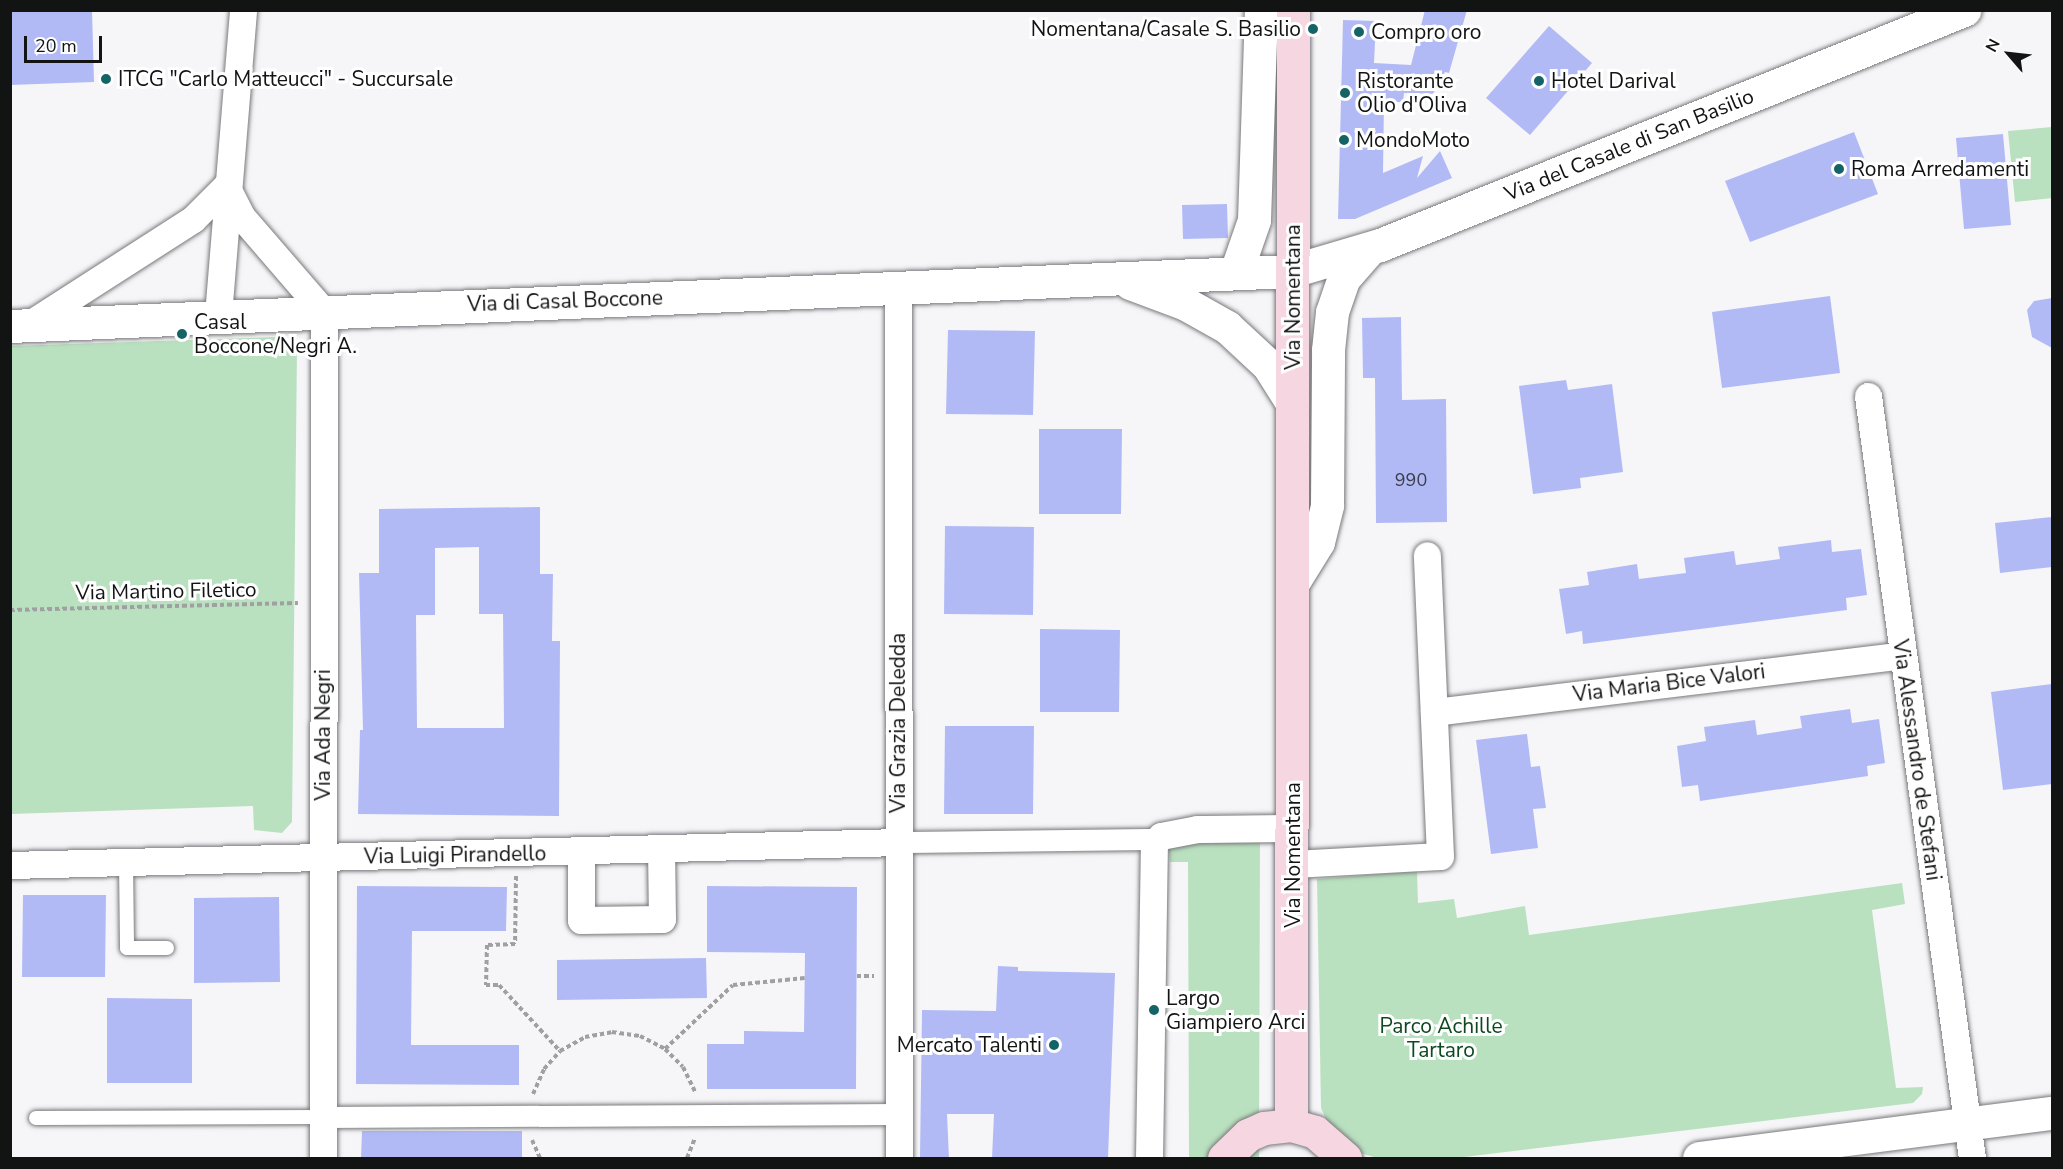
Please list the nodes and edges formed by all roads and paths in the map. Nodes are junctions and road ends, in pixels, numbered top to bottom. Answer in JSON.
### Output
{"nodes":[{"id":1,"x":243,"y":10,"type":"edge"},
{"id":2,"x":1261,"y":10,"type":"edge"},
{"id":3,"x":1293,"y":10,"type":"edge"},
{"id":4,"x":1964,"y":10,"type":"edge"},
{"id":5,"x":226,"y":186,"type":"junction"},
{"id":6,"x":1369,"y":249,"type":"junction"},
{"id":7,"x":1292,"y":271,"type":"junction"},
{"id":8,"x":1236,"y":272,"type":"junction"},
{"id":9,"x":1120,"y":279,"type":"junction"},
{"id":10,"x":898,"y":288,"type":"junction"},
{"id":11,"x":323,"y":311,"type":"junction"},
{"id":12,"x":218,"y":315,"type":"junction"},
{"id":13,"x":19,"y":325,"type":"edge"},
{"id":14,"x":1868,"y":396,"type":"dead end"},
{"id":15,"x":1292,"y":403,"type":"junction"},
{"id":16,"x":1427,"y":555,"type":"dead end"},
{"id":17,"x":1292,"y":584,"type":"junction"},
{"id":18,"x":323,"y":602,"type":"junction"},
{"id":19,"x":10,"y":610,"type":"edge"},
{"id":20,"x":1903,"y":655,"type":"junction"},
{"id":21,"x":1434,"y":712,"type":"junction"},
{"id":22,"x":1293,"y":828,"type":"junction"},
{"id":23,"x":1158,"y":839,"type":"junction"},
{"id":24,"x":899,"y":842,"type":"junction"},
{"id":25,"x":661,"y":849,"type":"junction"},
{"id":26,"x":581,"y":852,"type":"junction"},
{"id":27,"x":516,"y":854,"type":"junction"},
{"id":28,"x":322,"y":857,"type":"junction"},
{"id":29,"x":126,"y":862,"type":"junction"},
{"id":30,"x":1293,"y":864,"type":"junction"},
{"id":31,"x":10,"y":865,"type":"edge"},
{"id":32,"x":166,"y":948,"type":"dead end"},
{"id":33,"x":805,"y":978,"type":"dead end"},
{"id":34,"x":665,"y":1049,"type":"junction"},
{"id":35,"x":560,"y":1051,"type":"junction"},
{"id":36,"x":2052,"y":1113,"type":"edge"},
{"id":37,"x":899,"y":1114,"type":"junction"},
{"id":38,"x":699,"y":1115,"type":"junction"},
{"id":39,"x":529,"y":1116,"type":"junction"},
{"id":40,"x":323,"y":1117,"type":"junction"},
{"id":41,"x":36,"y":1118,"type":"dead end"},
{"id":42,"x":1291,"y":1125,"type":"junction"},
{"id":43,"x":1966,"y":1125,"type":"junction"},
{"id":44,"x":323,"y":1158,"type":"edge"},
{"id":45,"x":687,"y":1158,"type":"edge"},
{"id":46,"x":899,"y":1158,"type":"edge"},
{"id":47,"x":1149,"y":1158,"type":"edge"},
{"id":48,"x":1224,"y":1158,"type":"edge"},
{"id":49,"x":1345,"y":1158,"type":"edge"},
{"id":50,"x":1699,"y":1158,"type":"edge"},
{"id":51,"x":1972,"y":1158,"type":"edge"}],
"edges":[{"from":1,"to":5,"type":"street"},
{"from":2,"to":8,"type":"street","name":"Via Nomentana"},
{"from":3,"to":7,"type":"main road","name":"Via Nomentana"},
{"from":4,"to":6,"type":"street","name":"Via del Casale di San Basilio"},
{"from":5,"to":11,"type":"street"},
{"from":5,"to":12,"type":"street"},
{"from":5,"to":13,"type":"street"},
{"from":6,"to":7,"type":"street","name":"Via del Casale di San Basilio"},
{"from":6,"to":17,"type":"street","name":"Via Nomentana"},
{"from":7,"to":8,"type":"street","name":"Via di Casal Boccone"},
{"from":7,"to":15,"type":"main road","name":"Via Nomentana"},
{"from":8,"to":9,"type":"street","name":"Via di Casal Boccone"},
{"from":9,"to":10,"type":"street","name":"Via di Casal Boccone"},
{"from":9,"to":15,"type":"street","name":"Via di Casal Boccone"},
{"from":10,"to":11,"type":"street","name":"Via di Casal Boccone"},
{"from":10,"to":24,"type":"street","name":"Via Grazia Deledda"},
{"from":11,"to":12,"type":"street","name":"Via di Casal Boccone"},
{"from":11,"to":18,"type":"street","name":"Via Ada Negri"},
{"from":12,"to":13,"type":"street","name":"Via di Casal Boccone"},
{"from":14,"to":20,"type":"street","name":"Via Alessandro de Stefani"},
{"from":15,"to":17,"type":"main road","name":"Via Nomentana"},
{"from":16,"to":21,"type":"street"},
{"from":17,"to":22,"type":"main road","name":"Via Nomentana"},
{"from":18,"to":19,"type":"path","name":"Via Martino Filetico"},
{"from":18,"to":28,"type":"street","name":"Via Ada Negri"},
{"from":20,"to":21,"type":"street","name":"Via Maria Bice Valori"},
{"from":20,"to":43,"type":"street","name":"Via Alessandro de Stefani"},
{"from":21,"to":30,"type":"street"},
{"from":22,"to":23,"type":"street"},
{"from":22,"to":30,"type":"main road","name":"Via Nomentana"},
{"from":23,"to":24,"type":"street"},
{"from":23,"to":47,"type":"street"},
{"from":24,"to":25,"type":"street","name":"Via Luigi Pirandello"},
{"from":24,"to":37,"type":"street","name":"Via Grazia Deledda"},
{"from":25,"to":26,"type":"street","name":"Via Luigi Pirandello"},
{"from":25,"to":26,"type":"street"},
{"from":26,"to":27,"type":"street","name":"Via Luigi Pirandello"},
{"from":27,"to":28,"type":"street","name":"Via Luigi Pirandello"},
{"from":27,"to":35,"type":"path"},
{"from":28,"to":29,"type":"street","name":"Via Luigi Pirandello"},
{"from":28,"to":40,"type":"street","name":"Via Ada Negri"},
{"from":29,"to":31,"type":"street","name":"Via Luigi Pirandello"},
{"from":29,"to":32,"type":"lane"},
{"from":30,"to":42,"type":"main road","name":"Via Nomentana"},
{"from":33,"to":34,"type":"path"},
{"from":34,"to":35,"type":"path"},
{"from":34,"to":38,"type":"path"},
{"from":35,"to":39,"type":"path"},
{"from":36,"to":43,"type":"street"},
{"from":37,"to":38,"type":"street"},
{"from":37,"to":46,"type":"street","name":"Via Grazia Deledda"},
{"from":38,"to":39,"type":"street"},
{"from":38,"to":45,"type":"path"},
{"from":39,"to":40,"type":"street"},
{"from":40,"to":41,"type":"lane"},
{"from":40,"to":44,"type":"street","name":"Via Ada Negri"},
{"from":42,"to":48,"type":"main road"},
{"from":42,"to":49,"type":"main road"},
{"from":43,"to":50,"type":"street"},
{"from":43,"to":51,"type":"street","name":"Via Alessandro de Stefani"}]}
